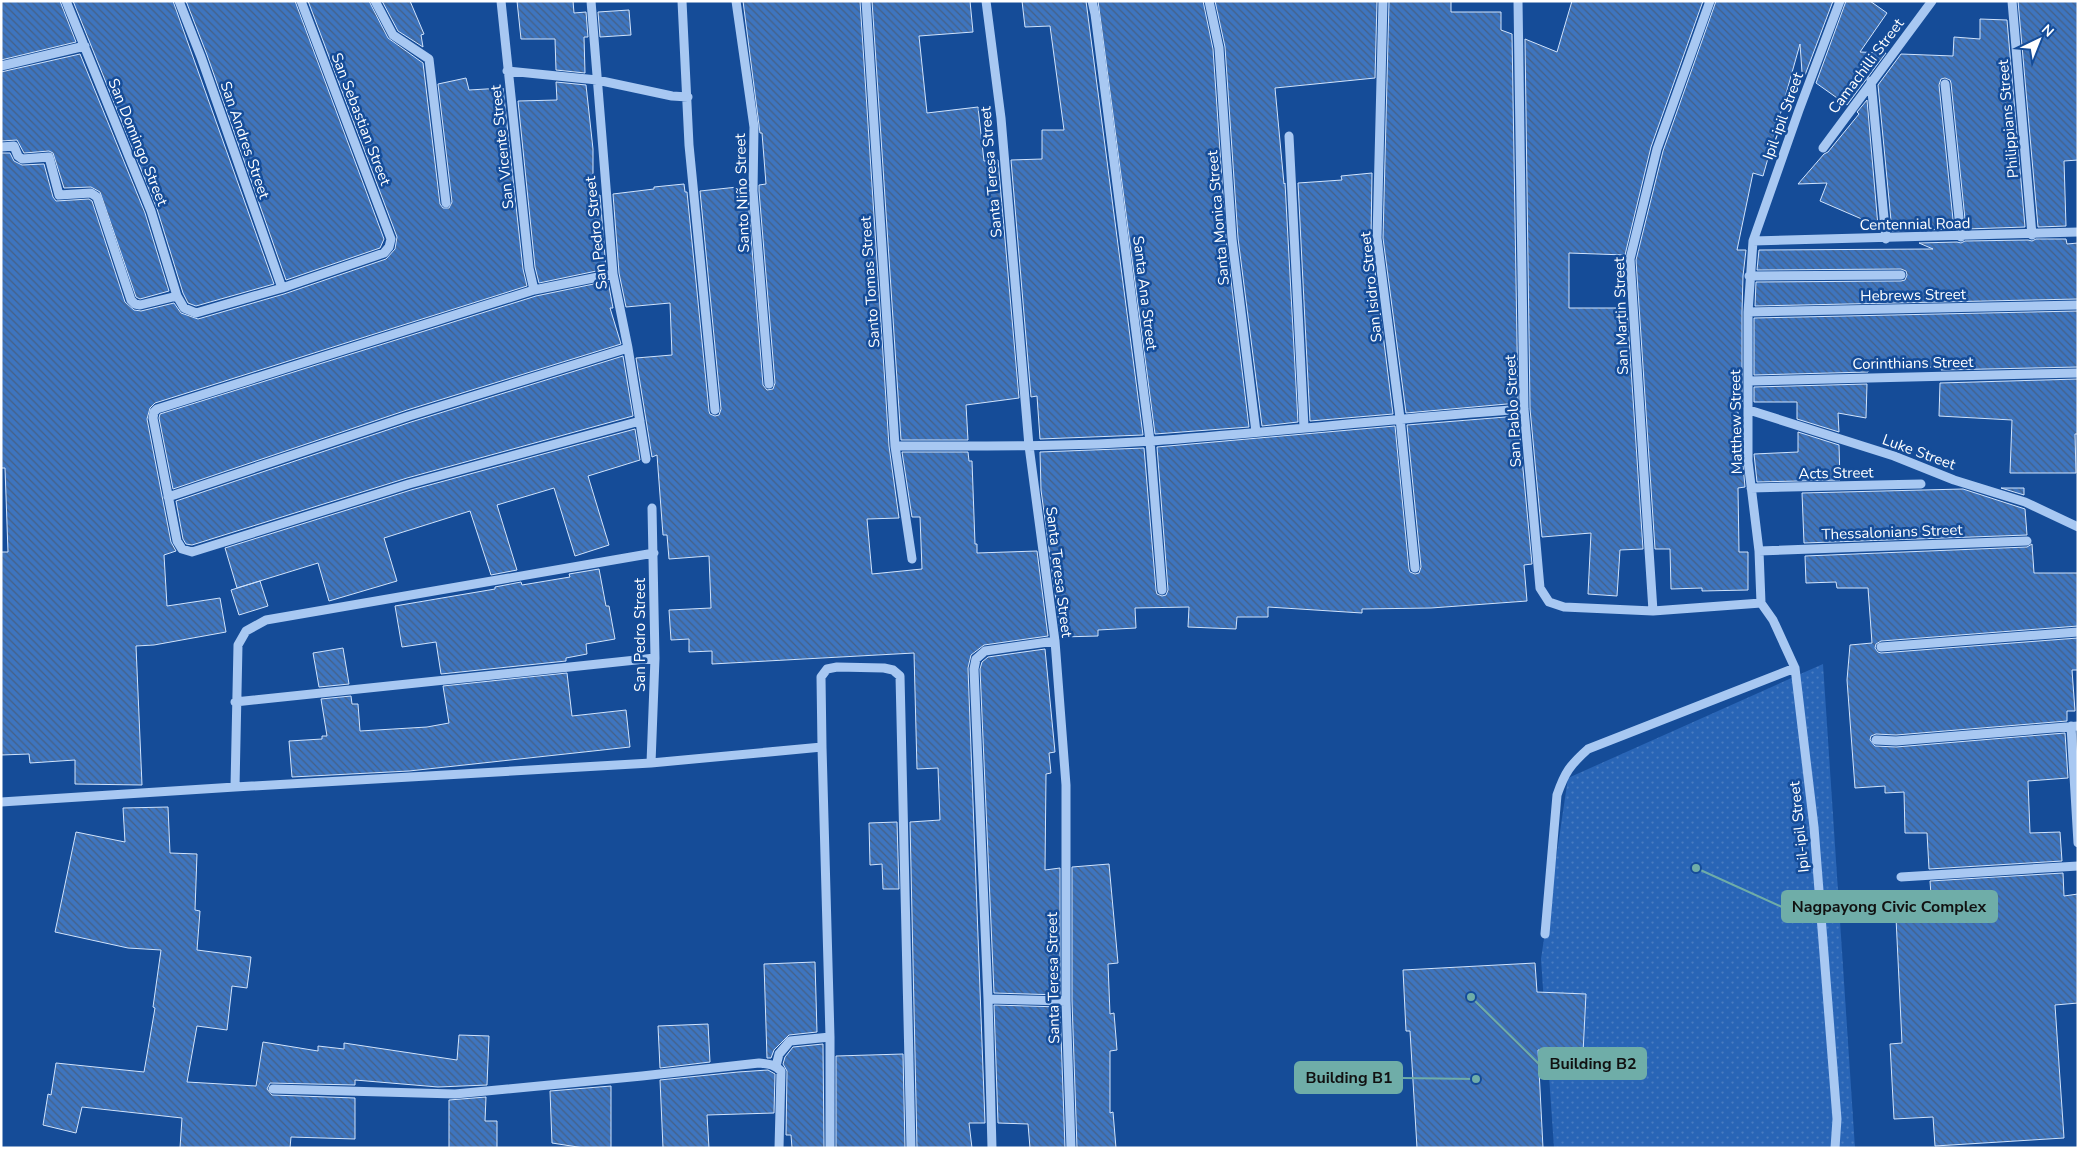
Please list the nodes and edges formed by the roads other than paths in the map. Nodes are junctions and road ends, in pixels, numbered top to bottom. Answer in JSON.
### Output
{"nodes":[{"id":1,"x":66,"y":1,"type":"edge"},
{"id":2,"x":179,"y":1,"type":"edge"},
{"id":3,"x":301,"y":1,"type":"edge"},
{"id":4,"x":375,"y":1,"type":"edge"},
{"id":5,"x":501,"y":1,"type":"edge"},
{"id":6,"x":591,"y":1,"type":"edge"},
{"id":7,"x":682,"y":1,"type":"edge"},
{"id":8,"x":736,"y":1,"type":"edge"},
{"id":9,"x":866,"y":1,"type":"edge"},
{"id":10,"x":986,"y":1,"type":"edge"},
{"id":11,"x":1092,"y":1,"type":"edge"},
{"id":12,"x":1209,"y":1,"type":"edge"},
{"id":13,"x":1383,"y":1,"type":"edge"},
{"id":14,"x":1518,"y":1,"type":"edge"},
{"id":15,"x":1710,"y":1,"type":"edge"},
{"id":16,"x":1840,"y":1,"type":"edge"},
{"id":17,"x":1932,"y":1,"type":"edge"},
{"id":18,"x":2012,"y":1,"type":"edge"},
{"id":19,"x":85,"y":46,"type":"junction"},
{"id":20,"x":1,"y":66,"type":"edge"},
{"id":21,"x":507,"y":71,"type":"junction"},
{"id":22,"x":597,"y":80,"type":"junction"},
{"id":23,"x":1871,"y":81,"type":"junction"},
{"id":24,"x":1945,"y":84,"type":"dead end"},
{"id":25,"x":688,"y":97,"type":"junction"},
{"id":26,"x":1290,"y":136,"type":"dead end"},
{"id":27,"x":1,"y":147,"type":"edge"},
{"id":28,"x":1823,"y":148,"type":"dead end"},
{"id":29,"x":446,"y":203,"type":"dead end"},
{"id":30,"x":2078,"y":232,"type":"edge"},
{"id":31,"x":2032,"y":235,"type":"junction"},
{"id":32,"x":1961,"y":237,"type":"junction"},
{"id":33,"x":1886,"y":239,"type":"junction"},
{"id":34,"x":1753,"y":241,"type":"junction"},
{"id":35,"x":613,"y":274,"type":"junction"},
{"id":36,"x":1900,"y":275,"type":"dead end"},
{"id":37,"x":1749,"y":276,"type":"junction"},
{"id":38,"x":282,"y":288,"type":"junction"},
{"id":39,"x":534,"y":290,"type":"junction"},
{"id":40,"x":177,"y":296,"type":"junction"},
{"id":41,"x":2078,"y":305,"type":"edge"},
{"id":42,"x":1748,"y":312,"type":"junction"},
{"id":43,"x":628,"y":348,"type":"junction"},
{"id":44,"x":2078,"y":372,"type":"edge"},
{"id":45,"x":1749,"y":381,"type":"junction"},
{"id":46,"x":769,"y":384,"type":"dead end"},
{"id":47,"x":1524,"y":409,"type":"junction"},
{"id":48,"x":715,"y":410,"type":"dead end"},
{"id":49,"x":1749,"y":410,"type":"junction"},
{"id":50,"x":1400,"y":418,"type":"junction"},
{"id":51,"x":640,"y":421,"type":"junction"},
{"id":52,"x":1304,"y":427,"type":"junction"},
{"id":53,"x":1256,"y":432,"type":"junction"},
{"id":54,"x":1150,"y":441,"type":"junction"},
{"id":55,"x":895,"y":446,"type":"junction"},
{"id":56,"x":1029,"y":446,"type":"junction"},
{"id":57,"x":646,"y":459,"type":"dead end"},
{"id":58,"x":1921,"y":484,"type":"dead end"},
{"id":59,"x":1751,"y":488,"type":"junction"},
{"id":60,"x":168,"y":497,"type":"junction"},
{"id":61,"x":652,"y":508,"type":"dead end"},
{"id":62,"x":2078,"y":527,"type":"edge"},
{"id":63,"x":2027,"y":541,"type":"dead end"},
{"id":64,"x":1759,"y":551,"type":"junction"},
{"id":65,"x":654,"y":553,"type":"junction"},
{"id":66,"x":912,"y":559,"type":"dead end"},
{"id":67,"x":1415,"y":568,"type":"dead end"},
{"id":68,"x":1162,"y":590,"type":"dead end"},
{"id":69,"x":1761,"y":603,"type":"junction"},
{"id":70,"x":1653,"y":611,"type":"junction"},
{"id":71,"x":2078,"y":632,"type":"edge"},
{"id":72,"x":1055,"y":641,"type":"junction"},
{"id":73,"x":1881,"y":647,"type":"dead end"},
{"id":74,"x":655,"y":658,"type":"junction"},
{"id":75,"x":1795,"y":668,"type":"junction"},
{"id":76,"x":236,"y":702,"type":"junction"},
{"id":77,"x":2074,"y":726,"type":"edge"},
{"id":78,"x":1876,"y":740,"type":"dead end"},
{"id":79,"x":822,"y":748,"type":"junction"},
{"id":80,"x":652,"y":763,"type":"junction"},
{"id":81,"x":234,"y":787,"type":"junction"},
{"id":82,"x":1,"y":802,"type":"edge"},
{"id":83,"x":2078,"y":842,"type":"edge"},
{"id":84,"x":2078,"y":866,"type":"edge"},
{"id":85,"x":1901,"y":877,"type":"dead end"},
{"id":86,"x":1544,"y":934,"type":"dead end"},
{"id":87,"x":988,"y":999,"type":"junction"},
{"id":88,"x":1066,"y":1001,"type":"junction"},
{"id":89,"x":830,"y":1037,"type":"junction"},
{"id":90,"x":776,"y":1066,"type":"junction"},
{"id":91,"x":273,"y":1089,"type":"dead end"},
{"id":92,"x":779,"y":1148,"type":"edge"},
{"id":93,"x":830,"y":1148,"type":"edge"},
{"id":94,"x":911,"y":1148,"type":"edge"},
{"id":95,"x":992,"y":1148,"type":"edge"},
{"id":96,"x":1071,"y":1148,"type":"edge"},
{"id":97,"x":1835,"y":1148,"type":"edge"}],
"edges":[{"from":1,"to":19,"type":"street","name":"San Domingo Street"},
{"from":2,"to":38,"type":"street","name":"San Andres Street"},
{"from":3,"to":38,"type":"street","name":"San Sebastian Street"},
{"from":4,"to":29,"type":"street"},
{"from":5,"to":21,"type":"street","name":"San Vicente Street"},
{"from":6,"to":22,"type":"street","name":"San Pedro Street"},
{"from":7,"to":25,"type":"street"},
{"from":8,"to":46,"type":"street","name":"Santo Niño Street"},
{"from":9,"to":55,"type":"street","name":"Santo Tomas Street"},
{"from":10,"to":56,"type":"street","name":"Santa Teresa Street"},
{"from":11,"to":54,"type":"street","name":"Santa Ana Street"},
{"from":12,"to":53,"type":"street","name":"Santa Monica Street"},
{"from":13,"to":50,"type":"street","name":"San Isidro Street"},
{"from":14,"to":47,"type":"street","name":"San Pablo Street"},
{"from":15,"to":70,"type":"street","name":"San Martin Street"},
{"from":16,"to":34,"type":"street","name":"Ipil-ipil Street"},
{"from":17,"to":23,"type":"street","name":"Camachilli Street"},
{"from":18,"to":31,"type":"street","name":"Philippians Street"},
{"from":19,"to":20,"type":"street"},
{"from":19,"to":40,"type":"street","name":"San Domingo Street"},
{"from":21,"to":22,"type":"street"},
{"from":21,"to":39,"type":"street","name":"San Vicente Street"},
{"from":22,"to":25,"type":"street"},
{"from":22,"to":35,"type":"street","name":"San Pedro Street"},
{"from":23,"to":28,"type":"street","name":"Camachilli Street"},
{"from":23,"to":33,"type":"street"},
{"from":24,"to":32,"type":"street"},
{"from":25,"to":48,"type":"street"},
{"from":26,"to":52,"type":"street"},
{"from":27,"to":40,"type":"street"},
{"from":30,"to":31,"type":"street","name":"Centennial Road"},
{"from":31,"to":32,"type":"street","name":"Centennial Road"},
{"from":32,"to":33,"type":"street","name":"Centennial Road"},
{"from":33,"to":34,"type":"street","name":"Centennial Road"},
{"from":34,"to":37,"type":"street","name":"Matthew Street"},
{"from":35,"to":39,"type":"street"},
{"from":35,"to":43,"type":"street","name":"San Pedro Street"},
{"from":36,"to":37,"type":"street"},
{"from":37,"to":42,"type":"street","name":"Matthew Street"},
{"from":38,"to":40,"type":"street"},
{"from":39,"to":60,"type":"street"},
{"from":41,"to":42,"type":"street","name":"Hebrews Street"},
{"from":42,"to":45,"type":"street","name":"Matthew Street"},
{"from":43,"to":51,"type":"street","name":"San Pedro Street"},
{"from":43,"to":60,"type":"street"},
{"from":44,"to":45,"type":"street","name":"Corinthians Street"},
{"from":45,"to":49,"type":"street","name":"Matthew Street"},
{"from":47,"to":50,"type":"street"},
{"from":47,"to":70,"type":"street","name":"San Pablo Street"},
{"from":49,"to":59,"type":"street","name":"Matthew Street"},
{"from":49,"to":62,"type":"street","name":"Luke Street"},
{"from":50,"to":52,"type":"street"},
{"from":50,"to":67,"type":"street","name":"San Isidro Street"},
{"from":51,"to":57,"type":"street","name":"San Pedro Street"},
{"from":51,"to":60,"type":"street"},
{"from":52,"to":53,"type":"street"},
{"from":53,"to":54,"type":"street"},
{"from":54,"to":56,"type":"street"},
{"from":54,"to":68,"type":"street","name":"Santa Ana Street"},
{"from":55,"to":56,"type":"street"},
{"from":55,"to":66,"type":"street","name":"Santo Tomas Street"},
{"from":56,"to":72,"type":"street","name":"Santa Teresa Street"},
{"from":58,"to":59,"type":"street","name":"Acts Street"},
{"from":59,"to":64,"type":"street","name":"Matthew Street"},
{"from":61,"to":65,"type":"street","name":"San Pedro Street"},
{"from":63,"to":64,"type":"street","name":"Thessalonians Street"},
{"from":64,"to":69,"type":"street","name":"Matthew Street"},
{"from":65,"to":74,"type":"street","name":"San Pedro Street"},
{"from":65,"to":76,"type":"street"},
{"from":69,"to":70,"type":"street","name":"San Pablo Street"},
{"from":69,"to":75,"type":"street","name":"Ipil-ipil Street"},
{"from":71,"to":73,"type":"street"},
{"from":72,"to":87,"type":"street"},
{"from":72,"to":88,"type":"street","name":"Santa Teresa Street"},
{"from":74,"to":76,"type":"street"},
{"from":74,"to":80,"type":"street","name":"San Pedro Street"},
{"from":75,"to":86,"type":"street"},
{"from":75,"to":97,"type":"street","name":"Ipil-ipil Street"},
{"from":76,"to":81,"type":"street"},
{"from":77,"to":78,"type":"street"},
{"from":77,"to":83,"type":"street"},
{"from":79,"to":80,"type":"street"},
{"from":79,"to":89,"type":"street"},
{"from":79,"to":94,"type":"street"},
{"from":80,"to":81,"type":"street"},
{"from":81,"to":82,"type":"street"},
{"from":84,"to":85,"type":"street"},
{"from":87,"to":88,"type":"street"},
{"from":87,"to":95,"type":"street"},
{"from":88,"to":96,"type":"street","name":"Santa Teresa Street"},
{"from":89,"to":90,"type":"street"},
{"from":89,"to":93,"type":"street"},
{"from":90,"to":91,"type":"street"},
{"from":90,"to":92,"type":"street"}]}
